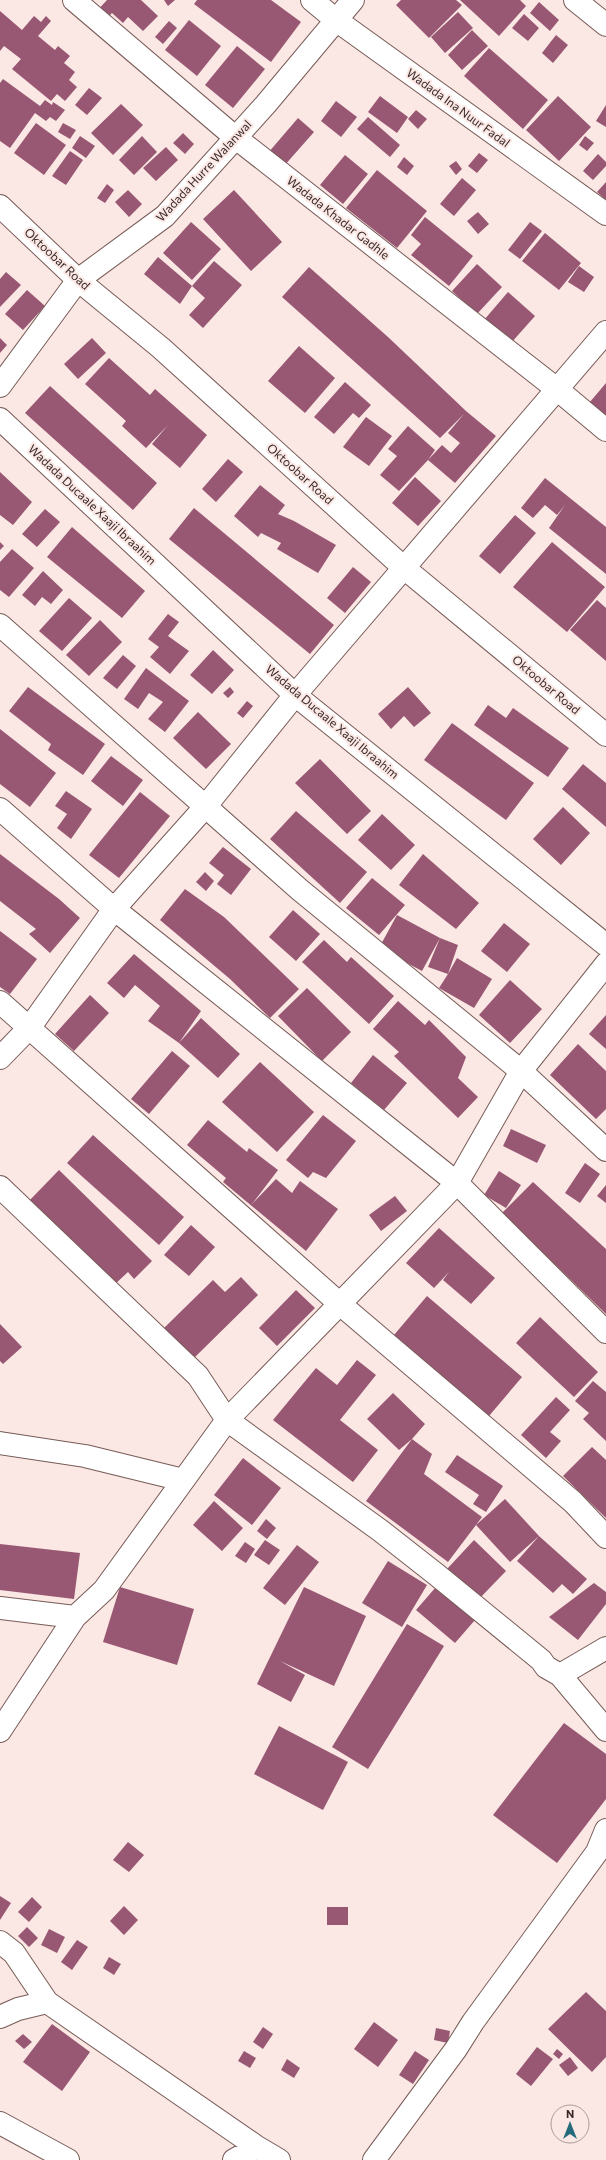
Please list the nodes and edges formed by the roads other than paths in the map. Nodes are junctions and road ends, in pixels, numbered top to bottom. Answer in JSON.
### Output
{"nodes":[{"id":1,"x":74,"y":0,"type":"edge"},
{"id":2,"x":312,"y":0,"type":"edge"},
{"id":3,"x":353,"y":0,"type":"edge"},
{"id":4,"x":575,"y":0,"type":"edge"},
{"id":5,"x":336,"y":20,"type":"junction"},
{"id":6,"x":606,"y":25,"type":"edge"},
{"id":7,"x":236,"y":138,"type":"junction"},
{"id":8,"x":0,"y":206,"type":"edge"},
{"id":9,"x":606,"y":214,"type":"edge"},
{"id":10,"x":78,"y":280,"type":"junction"},
{"id":11,"x":606,"y":332,"type":"edge"},
{"id":12,"x":0,"y":386,"type":"edge"},
{"id":13,"x":558,"y":390,"type":"junction"},
{"id":14,"x":0,"y":419,"type":"edge"},
{"id":15,"x":606,"y":430,"type":"edge"},
{"id":16,"x":403,"y":567,"type":"junction"},
{"id":17,"x":0,"y":625,"type":"edge"},
{"id":18,"x":295,"y":695,"type":"junction"},
{"id":19,"x":606,"y":735,"type":"edge"},
{"id":20,"x":205,"y":807,"type":"junction"},
{"id":21,"x":0,"y":810,"type":"edge"},
{"id":22,"x":114,"y":909,"type":"junction"},
{"id":23,"x":606,"y":945,"type":"edge"},
{"id":24,"x":606,"y":964,"type":"edge"},
{"id":25,"x":0,"y":1002,"type":"edge"},
{"id":26,"x":30,"y":1027,"type":"junction"},
{"id":27,"x":0,"y":1058,"type":"edge"},
{"id":28,"x":521,"y":1071,"type":"junction"},
{"id":29,"x":606,"y":1150,"type":"edge"},
{"id":30,"x":457,"y":1183,"type":"junction"},
{"id":31,"x":0,"y":1187,"type":"edge"},
{"id":32,"x":340,"y":1304,"type":"junction"},
{"id":33,"x":606,"y":1332,"type":"edge"},
{"id":34,"x":227,"y":1420,"type":"junction"},
{"id":35,"x":0,"y":1443,"type":"edge"},
{"id":36,"x":183,"y":1480,"type":"junction"},
{"id":37,"x":606,"y":1537,"type":"edge"},
{"id":38,"x":0,"y":1608,"type":"edge"},
{"id":39,"x":75,"y":1617,"type":"junction"},
{"id":40,"x":606,"y":1648,"type":"edge"},
{"id":41,"x":560,"y":1675,"type":"junction"},
{"id":42,"x":606,"y":1730,"type":"edge"},
{"id":43,"x":0,"y":1731,"type":"edge"},
{"id":44,"x":606,"y":1830,"type":"edge"},
{"id":45,"x":0,"y":1942,"type":"edge"},
{"id":46,"x":47,"y":2002,"type":"junction"},
{"id":47,"x":0,"y":2017,"type":"edge"},
{"id":48,"x":0,"y":2123,"type":"edge"},
{"id":49,"x":257,"y":2147,"type":"junction"},
{"id":50,"x":68,"y":2160,"type":"edge"},
{"id":51,"x":234,"y":2160,"type":"edge"},
{"id":52,"x":279,"y":2160,"type":"edge"},
{"id":53,"x":374,"y":2160,"type":"edge"}],
"edges":[{"from":1,"to":7,"type":"street","name":"Wadada Khadar Gadhle"},
{"from":2,"to":5,"type":"street","name":"Wadada Ina Nuur Fadal"},
{"from":3,"to":5,"type":"street","name":"Wadada Hurre Walanwal"},
{"from":4,"to":6,"type":"street"},
{"from":5,"to":7,"type":"street","name":"Wadada Hurre Walanwal"},
{"from":5,"to":9,"type":"street","name":"Wadada Ina Nuur Fadal"},
{"from":7,"to":10,"type":"street","name":"Wadada Hurre Walanwal"},
{"from":7,"to":13,"type":"street","name":"Wadada Khadar Gadhle"},
{"from":8,"to":10,"type":"street","name":"Oktoobar Road"},
{"from":10,"to":12,"type":"street","name":"Wadada Hurre Walanwal"},
{"from":10,"to":16,"type":"street","name":"Oktoobar Road"},
{"from":11,"to":13,"type":"street"},
{"from":13,"to":15,"type":"street","name":"Wadada Khadar Gadhle"},
{"from":13,"to":16,"type":"street"},
{"from":14,"to":18,"type":"street","name":"Wadada Ducaale Xaaji Ibraahim"},
{"from":16,"to":18,"type":"street"},
{"from":16,"to":19,"type":"street","name":"Oktoobar Road"},
{"from":17,"to":20,"type":"street"},
{"from":18,"to":20,"type":"street"},
{"from":18,"to":23,"type":"street","name":"Wadada Ducaale Xaaji Ibraahim"},
{"from":20,"to":22,"type":"street"},
{"from":20,"to":28,"type":"street"},
{"from":21,"to":22,"type":"street"},
{"from":22,"to":26,"type":"street"},
{"from":22,"to":30,"type":"street"},
{"from":24,"to":28,"type":"street"},
{"from":25,"to":26,"type":"street"},
{"from":26,"to":27,"type":"street"},
{"from":26,"to":32,"type":"street"},
{"from":28,"to":29,"type":"street"},
{"from":28,"to":30,"type":"street"},
{"from":30,"to":32,"type":"street"},
{"from":30,"to":33,"type":"street"},
{"from":31,"to":34,"type":"street"},
{"from":32,"to":34,"type":"street"},
{"from":32,"to":37,"type":"street"},
{"from":34,"to":36,"type":"street"},
{"from":34,"to":41,"type":"street"},
{"from":35,"to":36,"type":"street"},
{"from":36,"to":39,"type":"street"},
{"from":38,"to":39,"type":"street"},
{"from":39,"to":43,"type":"street"},
{"from":40,"to":41,"type":"street"},
{"from":41,"to":42,"type":"street"},
{"from":44,"to":53,"type":"street"},
{"from":45,"to":46,"type":"street"},
{"from":46,"to":47,"type":"street"},
{"from":46,"to":49,"type":"street"},
{"from":48,"to":50,"type":"street"},
{"from":49,"to":51,"type":"street"},
{"from":49,"to":52,"type":"street"}]}
